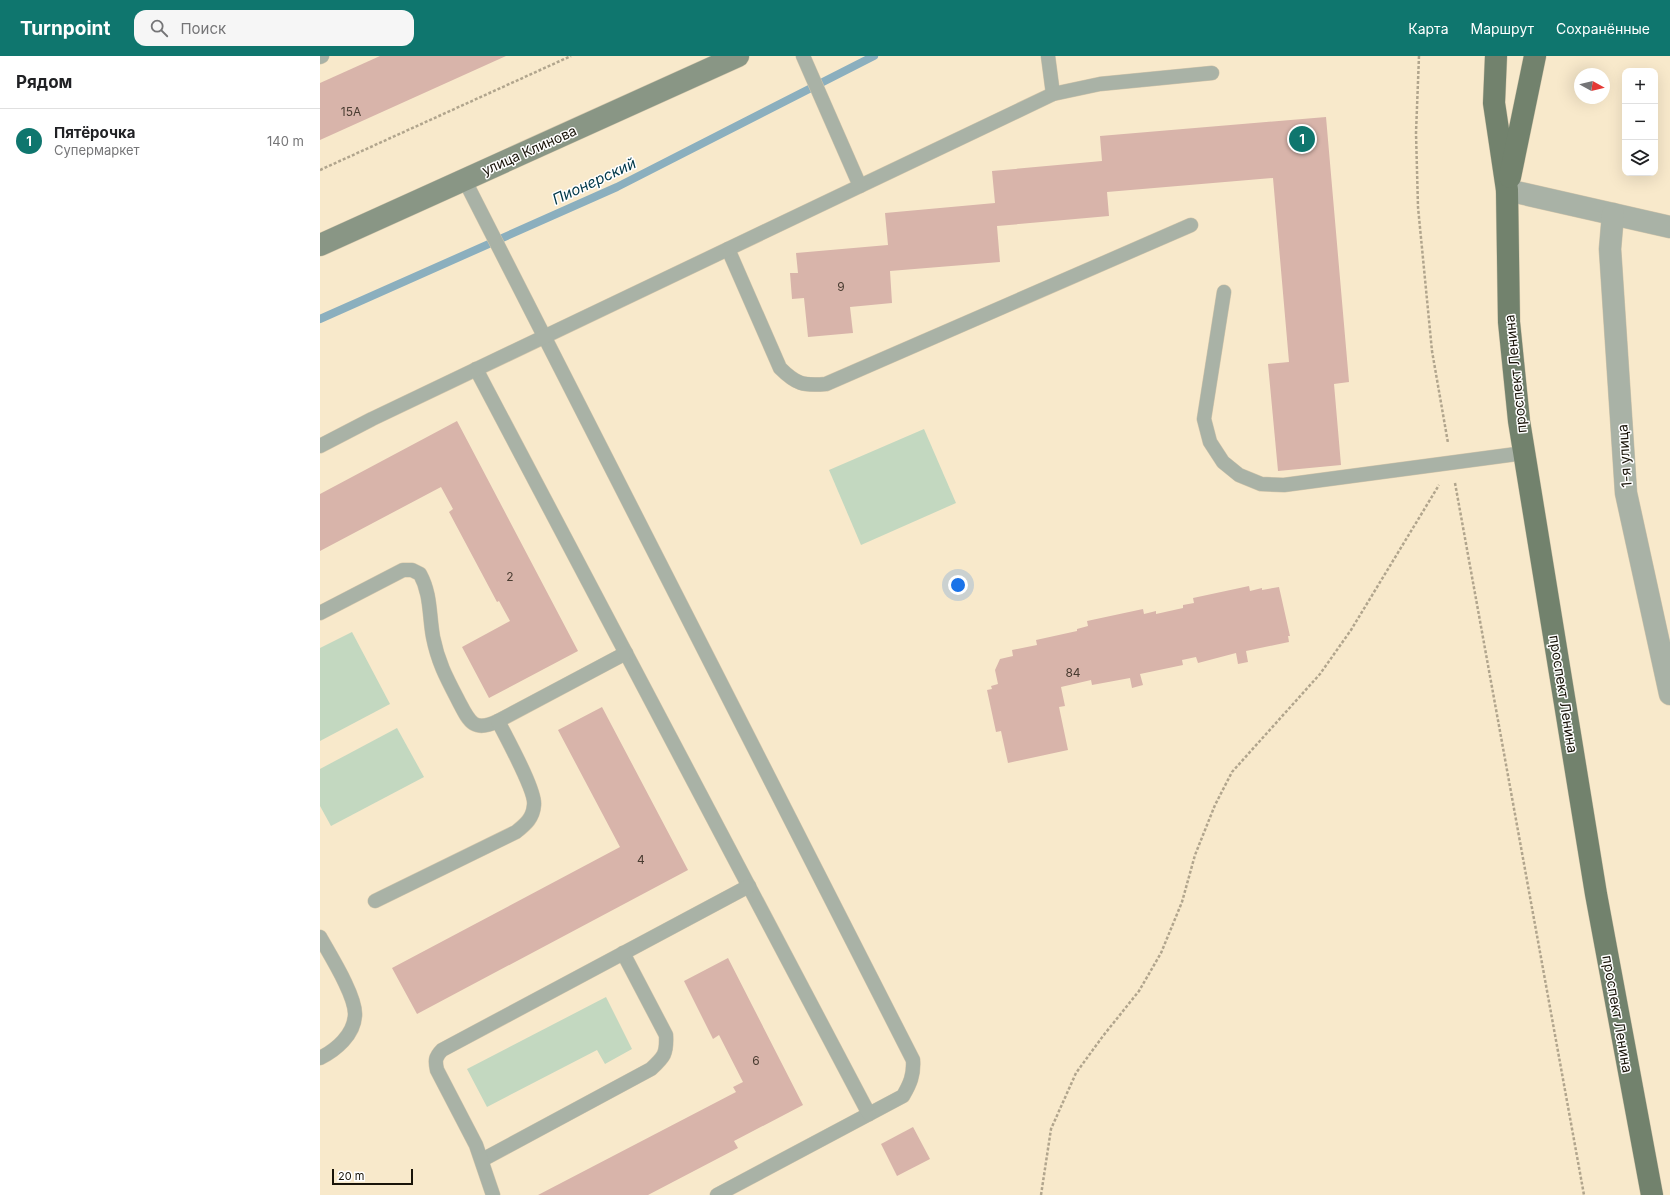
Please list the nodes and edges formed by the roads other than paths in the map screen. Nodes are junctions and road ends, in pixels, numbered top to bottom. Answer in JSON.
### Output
{"nodes":[{"id":1,"x":738,"y":56,"type":"edge"},
{"id":2,"x":803,"y":56,"type":"edge"},
{"id":3,"x":1048,"y":56,"type":"edge"},
{"id":4,"x":1496,"y":56,"type":"edge"},
{"id":5,"x":1535,"y":56,"type":"edge"},
{"id":6,"x":1212,"y":73,"type":"dead end"},
{"id":7,"x":1053,"y":94,"type":"junction"},
{"id":8,"x":464,"y":179,"type":"junction"},
{"id":9,"x":860,"y":186,"type":"junction"},
{"id":10,"x":1507,"y":190,"type":"junction"},
{"id":11,"x":1613,"y":214,"type":"junction"},
{"id":12,"x":1667,"y":220,"type":"edge"},
{"id":13,"x":1191,"y":225,"type":"dead end"},
{"id":14,"x":320,"y":245,"type":"edge"},
{"id":15,"x":728,"y":249,"type":"junction"},
{"id":16,"x":1224,"y":292,"type":"dead end"},
{"id":17,"x":544,"y":337,"type":"junction"},
{"id":18,"x":476,"y":369,"type":"junction"},
{"id":19,"x":320,"y":446,"type":"edge"},
{"id":20,"x":1524,"y":453,"type":"junction"},
{"id":21,"x":320,"y":613,"type":"edge"},
{"id":22,"x":626,"y":653,"type":"junction"},
{"id":23,"x":1670,"y":694,"type":"edge"},
{"id":24,"x":498,"y":721,"type":"junction"},
{"id":25,"x":749,"y":886,"type":"junction"},
{"id":26,"x":375,"y":901,"type":"dead end"},
{"id":27,"x":320,"y":937,"type":"edge"},
{"id":28,"x":623,"y":953,"type":"junction"},
{"id":29,"x":320,"y":1058,"type":"edge"},
{"id":30,"x":870,"y":1114,"type":"junction"},
{"id":31,"x":482,"y":1160,"type":"junction"},
{"id":32,"x":493,"y":1195,"type":"edge"},
{"id":33,"x":717,"y":1195,"type":"edge"},
{"id":34,"x":1652,"y":1195,"type":"edge"}],
"edges":[{"from":1,"to":8,"type":"street","name":"улица Клинова"},
{"from":2,"to":9,"type":"lane"},
{"from":3,"to":7,"type":"lane"},
{"from":4,"to":10,"type":"main road","name":"проспект Ленина"},
{"from":5,"to":10,"type":"main road","name":"проспект Ленина"},
{"from":6,"to":7,"type":"lane"},
{"from":7,"to":9,"type":"lane"},
{"from":8,"to":14,"type":"street","name":"улица Клинова"},
{"from":8,"to":17,"type":"lane"},
{"from":9,"to":15,"type":"lane"},
{"from":10,"to":11,"type":"street"},
{"from":10,"to":20,"type":"main road","name":"проспект Ленина"},
{"from":11,"to":12,"type":"street"},
{"from":11,"to":23,"type":"street","name":"1-я улица"},
{"from":13,"to":15,"type":"lane"},
{"from":15,"to":17,"type":"lane"},
{"from":16,"to":20,"type":"lane"},
{"from":17,"to":18,"type":"lane"},
{"from":17,"to":30,"type":"lane"},
{"from":18,"to":19,"type":"lane"},
{"from":18,"to":22,"type":"lane"},
{"from":20,"to":34,"type":"main road","name":"проспект Ленина"},
{"from":21,"to":24,"type":"lane"},
{"from":22,"to":24,"type":"lane"},
{"from":22,"to":25,"type":"lane"},
{"from":24,"to":26,"type":"lane"},
{"from":25,"to":28,"type":"lane"},
{"from":25,"to":30,"type":"lane"},
{"from":27,"to":29,"type":"lane"},
{"from":28,"to":31,"type":"lane"},
{"from":28,"to":31,"type":"lane"},
{"from":30,"to":33,"type":"lane"},
{"from":31,"to":32,"type":"lane"}]}
